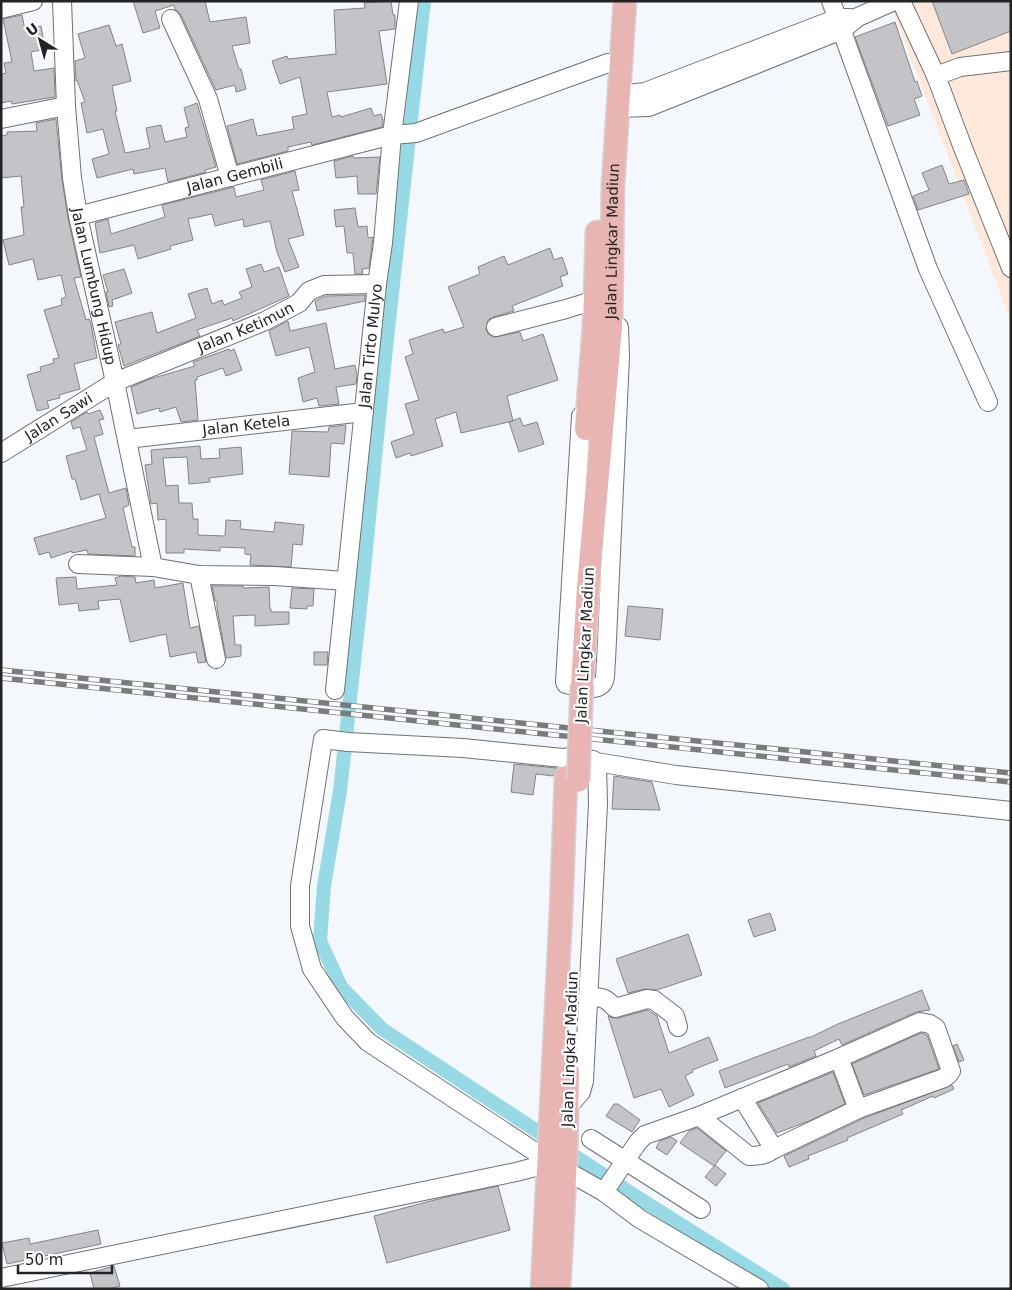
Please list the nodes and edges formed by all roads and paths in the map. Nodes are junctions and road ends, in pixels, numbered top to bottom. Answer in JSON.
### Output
{"nodes":[{"id":1,"x":33,"y":1,"type":"edge"},
{"id":2,"x":62,"y":1,"type":"edge"},
{"id":3,"x":409,"y":1,"type":"edge"},
{"id":4,"x":612,"y":1,"type":"edge"},
{"id":5,"x":626,"y":1,"type":"edge"},
{"id":6,"x":831,"y":1,"type":"edge"},
{"id":7,"x":894,"y":1,"type":"edge"},
{"id":8,"x":901,"y":1,"type":"edge"},
{"id":9,"x":1,"y":9,"type":"edge"},
{"id":10,"x":171,"y":19,"type":"dead end"},
{"id":11,"x":840,"y":24,"type":"junction"},
{"id":12,"x":1011,"y":61,"type":"edge"},
{"id":13,"x":608,"y":63,"type":"junction"},
{"id":14,"x":936,"y":76,"type":"junction"},
{"id":15,"x":618,"y":102,"type":"junction"},
{"id":16,"x":66,"y":106,"type":"junction"},
{"id":17,"x":1,"y":119,"type":"edge"},
{"id":18,"x":394,"y":135,"type":"junction"},
{"id":19,"x":230,"y":177,"type":"junction"},
{"id":20,"x":78,"y":216,"type":"junction"},
{"id":21,"x":1011,"y":268,"type":"edge"},
{"id":22,"x":377,"y":284,"type":"junction"},
{"id":23,"x":601,"y":313,"type":"junction"},
{"id":24,"x":496,"y":327,"type":"dead end"},
{"id":25,"x":115,"y":382,"type":"junction"},
{"id":26,"x":988,"y":402,"type":"dead end"},
{"id":27,"x":364,"y":412,"type":"junction"},
{"id":28,"x":127,"y":439,"type":"junction"},
{"id":29,"x":1,"y":453,"type":"edge"},
{"id":30,"x":78,"y":564,"type":"dead end"},
{"id":31,"x":153,"y":567,"type":"junction"},
{"id":32,"x":199,"y":575,"type":"junction"},
{"id":33,"x":346,"y":581,"type":"junction"},
{"id":34,"x":216,"y":659,"type":"dead end"},
{"id":35,"x":335,"y":690,"type":"dead end"},
{"id":36,"x":563,"y":758,"type":"junction"},
{"id":37,"x":596,"y":762,"type":"junction"},
{"id":38,"x":1011,"y":811,"type":"edge"},
{"id":39,"x":588,"y":997,"type":"junction"},
{"id":40,"x":678,"y":1027,"type":"dead end"},
{"id":41,"x":839,"y":1058,"type":"junction"},
{"id":42,"x":742,"y":1098,"type":"junction"},
{"id":43,"x":559,"y":1106,"type":"junction"},
{"id":44,"x":858,"y":1109,"type":"junction"},
{"id":45,"x":699,"y":1116,"type":"junction"},
{"id":46,"x":590,"y":1139,"type":"dead end"},
{"id":47,"x":774,"y":1149,"type":"junction"},
{"id":48,"x":556,"y":1161,"type":"junction"},
{"id":49,"x":613,"y":1179,"type":"junction"},
{"id":50,"x":701,"y":1209,"type":"dead end"},
{"id":51,"x":1,"y":1278,"type":"edge"},
{"id":52,"x":542,"y":1289,"type":"edge"},
{"id":53,"x":559,"y":1289,"type":"edge"},
{"id":54,"x":759,"y":1289,"type":"edge"}],
"edges":[{"from":1,"to":9,"type":"street"},
{"from":2,"to":16,"type":"street","name":"Jalan Lumbung Hidup"},
{"from":3,"to":18,"type":"street","name":"Jalan Tirto Mulyo"},
{"from":4,"to":13,"type":"main road","name":"Jalan Lingkar Madiun"},
{"from":5,"to":15,"type":"main road","name":"Jalan Lingkar Madiun"},
{"from":6,"to":11,"type":"street"},
{"from":7,"to":11,"type":"street"},
{"from":8,"to":14,"type":"street"},
{"from":10,"to":19,"type":"street"},
{"from":11,"to":15,"type":"street"},
{"from":11,"to":26,"type":"street"},
{"from":12,"to":14,"type":"street"},
{"from":13,"to":18,"type":"street","name":"Jalan Gembili"},
{"from":13,"to":23,"type":"main road","name":"Jalan Lingkar Madiun"},
{"from":14,"to":21,"type":"street"},
{"from":15,"to":23,"type":"main road","name":"Jalan Lingkar Madiun"},
{"from":16,"to":17,"type":"street"},
{"from":16,"to":20,"type":"street","name":"Jalan Lumbung Hidup"},
{"from":18,"to":19,"type":"street","name":"Jalan Gembili"},
{"from":18,"to":22,"type":"street","name":"Jalan Tirto Mulyo"},
{"from":19,"to":20,"type":"street","name":"Jalan Gembili"},
{"from":20,"to":25,"type":"street","name":"Jalan Lumbung Hidup"},
{"from":22,"to":25,"type":"street","name":"Jalan Ketimun"},
{"from":22,"to":27,"type":"street","name":"Jalan Tirto Mulyo"},
{"from":23,"to":23,"type":"street"},
{"from":23,"to":24,"type":"street"},
{"from":23,"to":43,"type":"main road","name":"Jalan Lingkar Madiun"},
{"from":25,"to":28,"type":"street","name":"Jalan Lumbung Hidup"},
{"from":25,"to":29,"type":"street","name":"Jalan Sawi"},
{"from":27,"to":28,"type":"street","name":"Jalan Ketela"},
{"from":27,"to":33,"type":"street","name":"Jalan Tirto Mulyo"},
{"from":28,"to":31,"type":"street","name":"Jalan Lumbung Hidup"},
{"from":30,"to":31,"type":"street"},
{"from":31,"to":32,"type":"street"},
{"from":32,"to":33,"type":"street"},
{"from":32,"to":34,"type":"street"},
{"from":33,"to":35,"type":"street","name":"Jalan Tirto Mulyo"},
{"from":36,"to":37,"type":"street"},
{"from":36,"to":43,"type":"street"},
{"from":36,"to":48,"type":"street"},
{"from":37,"to":38,"type":"street"},
{"from":37,"to":39,"type":"street"},
{"from":39,"to":40,"type":"street"},
{"from":39,"to":43,"type":"street"},
{"from":41,"to":42,"type":"street"},
{"from":41,"to":44,"type":"street"},
{"from":41,"to":44,"type":"street"},
{"from":42,"to":45,"type":"street"},
{"from":42,"to":47,"type":"street"},
{"from":43,"to":48,"type":"main road","name":"Jalan Lingkar Madiun"},
{"from":44,"to":47,"type":"street"},
{"from":45,"to":47,"type":"street"},
{"from":45,"to":49,"type":"street"},
{"from":46,"to":49,"type":"street"},
{"from":48,"to":49,"type":"street"},
{"from":48,"to":51,"type":"street"},
{"from":48,"to":52,"type":"main road","name":"Jalan Lingkar Madiun"},
{"from":48,"to":53,"type":"main road","name":"Jalan Lingkar Madiun"},
{"from":49,"to":50,"type":"street"},
{"from":49,"to":54,"type":"street"}]}
